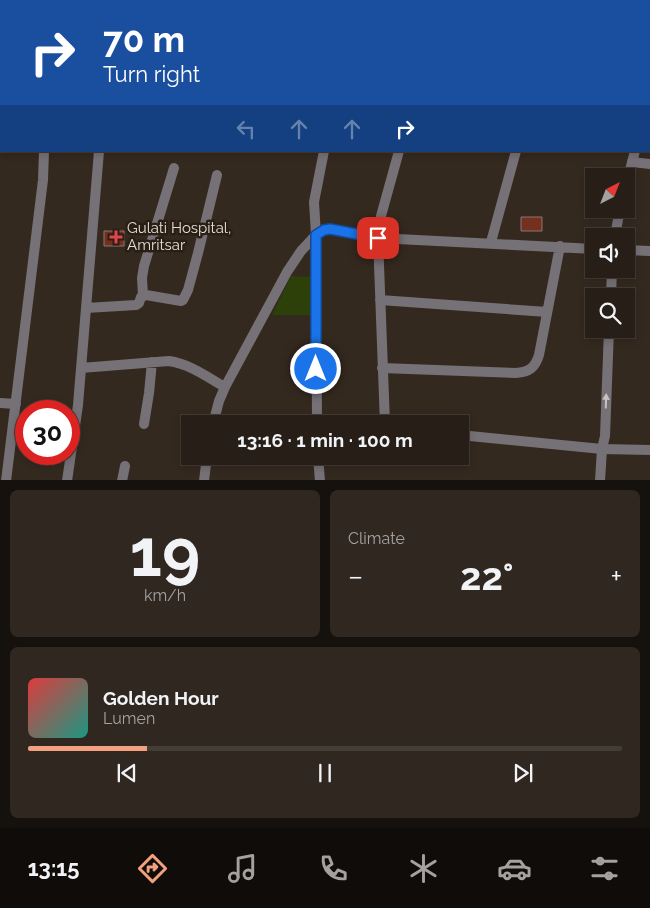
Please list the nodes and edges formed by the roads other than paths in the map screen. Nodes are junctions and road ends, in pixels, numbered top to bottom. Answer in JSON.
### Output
{"nodes":[{"id":1,"x":44,"y":152,"type":"edge"},
{"id":2,"x":99,"y":152,"type":"edge"},
{"id":3,"x":324,"y":152,"type":"edge"},
{"id":4,"x":399,"y":152,"type":"edge"},
{"id":5,"x":516,"y":152,"type":"edge"},
{"id":6,"x":634,"y":156,"type":"edge"},
{"id":7,"x":650,"y":164,"type":"edge"},
{"id":8,"x":174,"y":168,"type":"dead end"},
{"id":9,"x":217,"y":175,"type":"dead end"},
{"id":10,"x":316,"y":235,"type":"junction"},
{"id":11,"x":378,"y":238,"type":"junction"},
{"id":12,"x":491,"y":242,"type":"junction"},
{"id":13,"x":560,"y":246,"type":"junction"},
{"id":14,"x":585,"y":247,"type":"edge"},
{"id":15,"x":635,"y":250,"type":"edge"},
{"id":16,"x":650,"y":251,"type":"edge"},
{"id":17,"x":143,"y":296,"type":"junction"},
{"id":18,"x":380,"y":300,"type":"junction"},
{"id":19,"x":86,"y":308,"type":"junction"},
{"id":20,"x":547,"y":312,"type":"junction"},
{"id":21,"x":609,"y":338,"type":"edge"},
{"id":22,"x":152,"y":362,"type":"junction"},
{"id":23,"x":81,"y":368,"type":"junction"},
{"id":24,"x":382,"y":368,"type":"junction"},
{"id":25,"x":225,"y":387,"type":"junction"},
{"id":26,"x":16,"y":400,"type":"edge"},
{"id":27,"x":0,"y":403,"type":"edge"},
{"id":28,"x":15,"y":404,"type":"edge"},
{"id":29,"x":15,"y":412,"type":"edge"},
{"id":30,"x":215,"y":415,"type":"edge"},
{"id":31,"x":317,"y":415,"type":"edge"},
{"id":32,"x":385,"y":415,"type":"edge"},
{"id":33,"x":144,"y":424,"type":"dead end"},
{"id":34,"x":469,"y":436,"type":"edge"},
{"id":35,"x":602,"y":449,"type":"junction"},
{"id":36,"x":650,"y":450,"type":"edge"},
{"id":37,"x":206,"y":465,"type":"edge"},
{"id":38,"x":319,"y":465,"type":"edge"},
{"id":39,"x":125,"y":466,"type":"dead end"},
{"id":40,"x":6,"y":480,"type":"edge"},
{"id":41,"x":66,"y":480,"type":"edge"},
{"id":42,"x":122,"y":480,"type":"edge"},
{"id":43,"x":204,"y":480,"type":"edge"},
{"id":44,"x":320,"y":480,"type":"edge"},
{"id":45,"x":600,"y":480,"type":"edge"}],
"edges":[{"from":1,"to":26,"type":"street"},
{"from":2,"to":19,"type":"street"},
{"from":3,"to":10,"type":"street"},
{"from":4,"to":11,"type":"street"},
{"from":5,"to":12,"type":"street"},
{"from":6,"to":7,"type":"street"},
{"from":8,"to":17,"type":"street"},
{"from":9,"to":17,"type":"street"},
{"from":10,"to":11,"type":"street"},
{"from":10,"to":25,"type":"street"},
{"from":10,"to":31,"type":"street"},
{"from":11,"to":12,"type":"street"},
{"from":11,"to":18,"type":"street"},
{"from":12,"to":13,"type":"street"},
{"from":13,"to":14,"type":"street"},
{"from":13,"to":20,"type":"street"},
{"from":15,"to":16,"type":"street"},
{"from":17,"to":19,"type":"street"},
{"from":18,"to":20,"type":"street"},
{"from":18,"to":24,"type":"street"},
{"from":19,"to":23,"type":"street"},
{"from":20,"to":24,"type":"street"},
{"from":35,"to":21,"type":"street","one_way":true},
{"from":22,"to":23,"type":"street"},
{"from":22,"to":25,"type":"street"},
{"from":22,"to":33,"type":"street"},
{"from":23,"to":41,"type":"street"},
{"from":24,"to":32,"type":"street"},
{"from":25,"to":30,"type":"street"},
{"from":27,"to":28,"type":"street"},
{"from":29,"to":40,"type":"street"},
{"from":34,"to":35,"type":"street"},
{"from":35,"to":36,"type":"street"},
{"from":35,"to":45,"type":"street"},
{"from":37,"to":43,"type":"street"},
{"from":38,"to":44,"type":"street"},
{"from":39,"to":42,"type":"street"}]}
